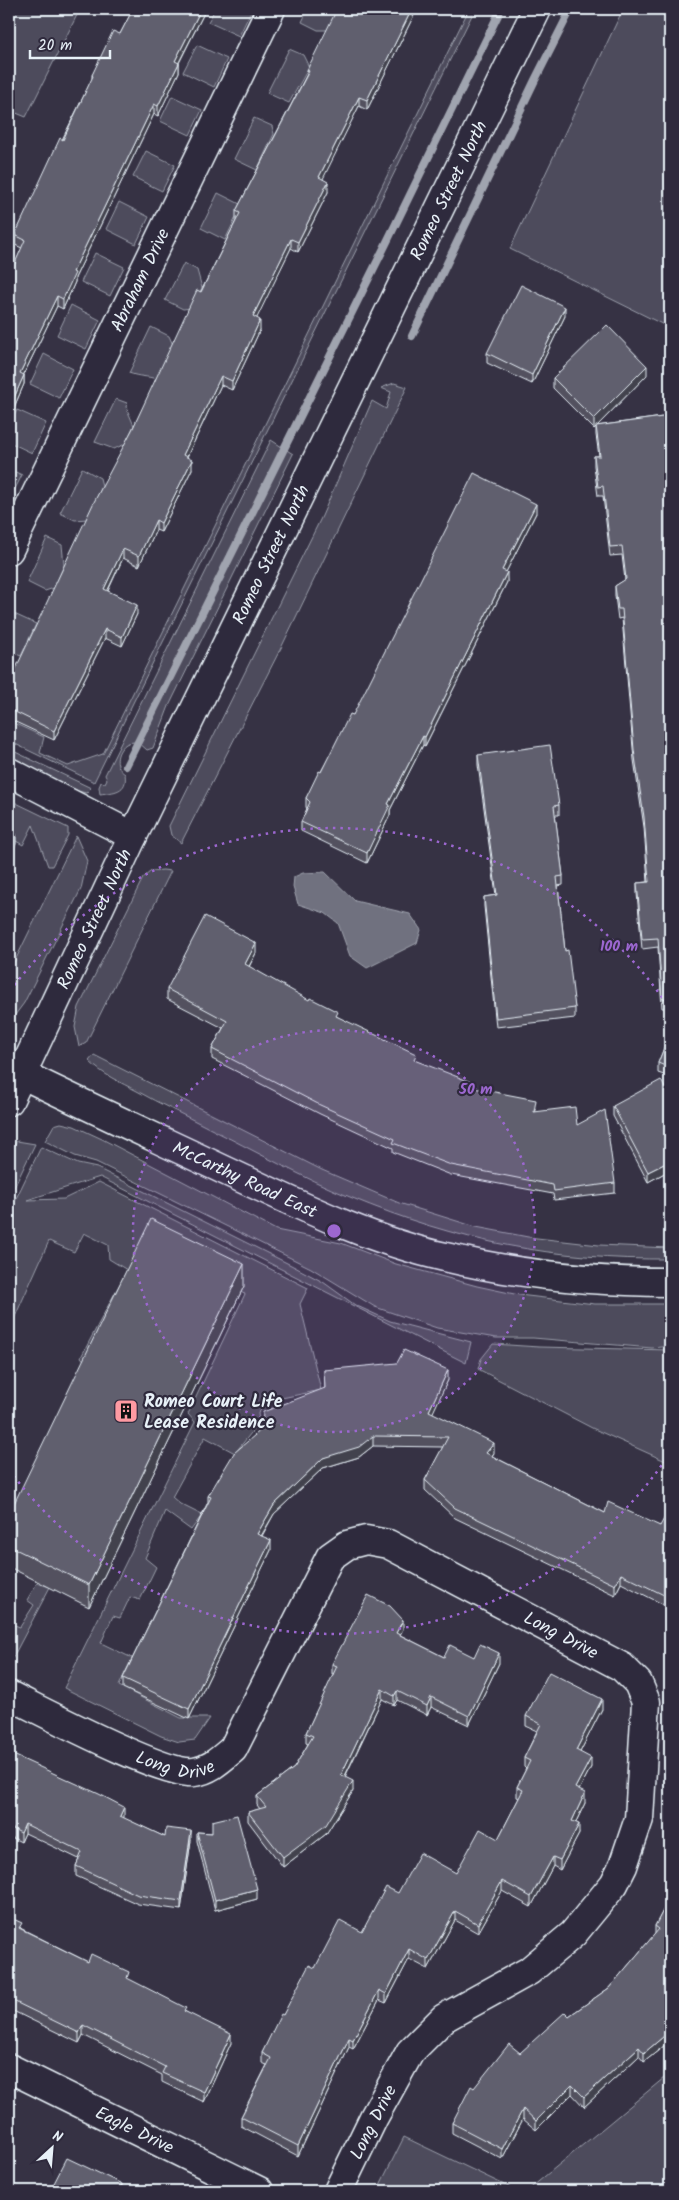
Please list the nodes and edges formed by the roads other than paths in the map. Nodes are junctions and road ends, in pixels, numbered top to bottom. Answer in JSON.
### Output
{"nodes":[{"id":1,"x":271,"y":9,"type":"edge"},
{"id":2,"x":537,"y":9,"type":"edge"},
{"id":3,"x":9,"y":550,"type":"edge"},
{"id":4,"x":9,"y":772,"type":"edge"},
{"id":5,"x":133,"y":836,"type":"junction"},
{"id":6,"x":15,"y":1071,"type":"edge"},
{"id":7,"x":9,"y":1101,"type":"edge"},
{"id":8,"x":670,"y":1282,"type":"edge"},
{"id":9,"x":9,"y":1695,"type":"edge"},
{"id":10,"x":9,"y":2068,"type":"edge"},
{"id":11,"x":259,"y":2191,"type":"edge"},
{"id":12,"x":338,"y":2191,"type":"edge"}],
"edges":[{"from":1,"to":3,"type":"street","name":"Abraham Drive"},
{"from":2,"to":5,"type":"street","name":"Romeo Street North"},
{"from":4,"to":5,"type":"street"},
{"from":5,"to":6,"type":"street","name":"Romeo Street North"},
{"from":6,"to":7,"type":"street","name":"Romeo Street North"},
{"from":6,"to":8,"type":"street","name":"McCarthy Road East"},
{"from":9,"to":12,"type":"street","name":"Long Drive"},
{"from":10,"to":11,"type":"street","name":"Eagle Drive"}]}
